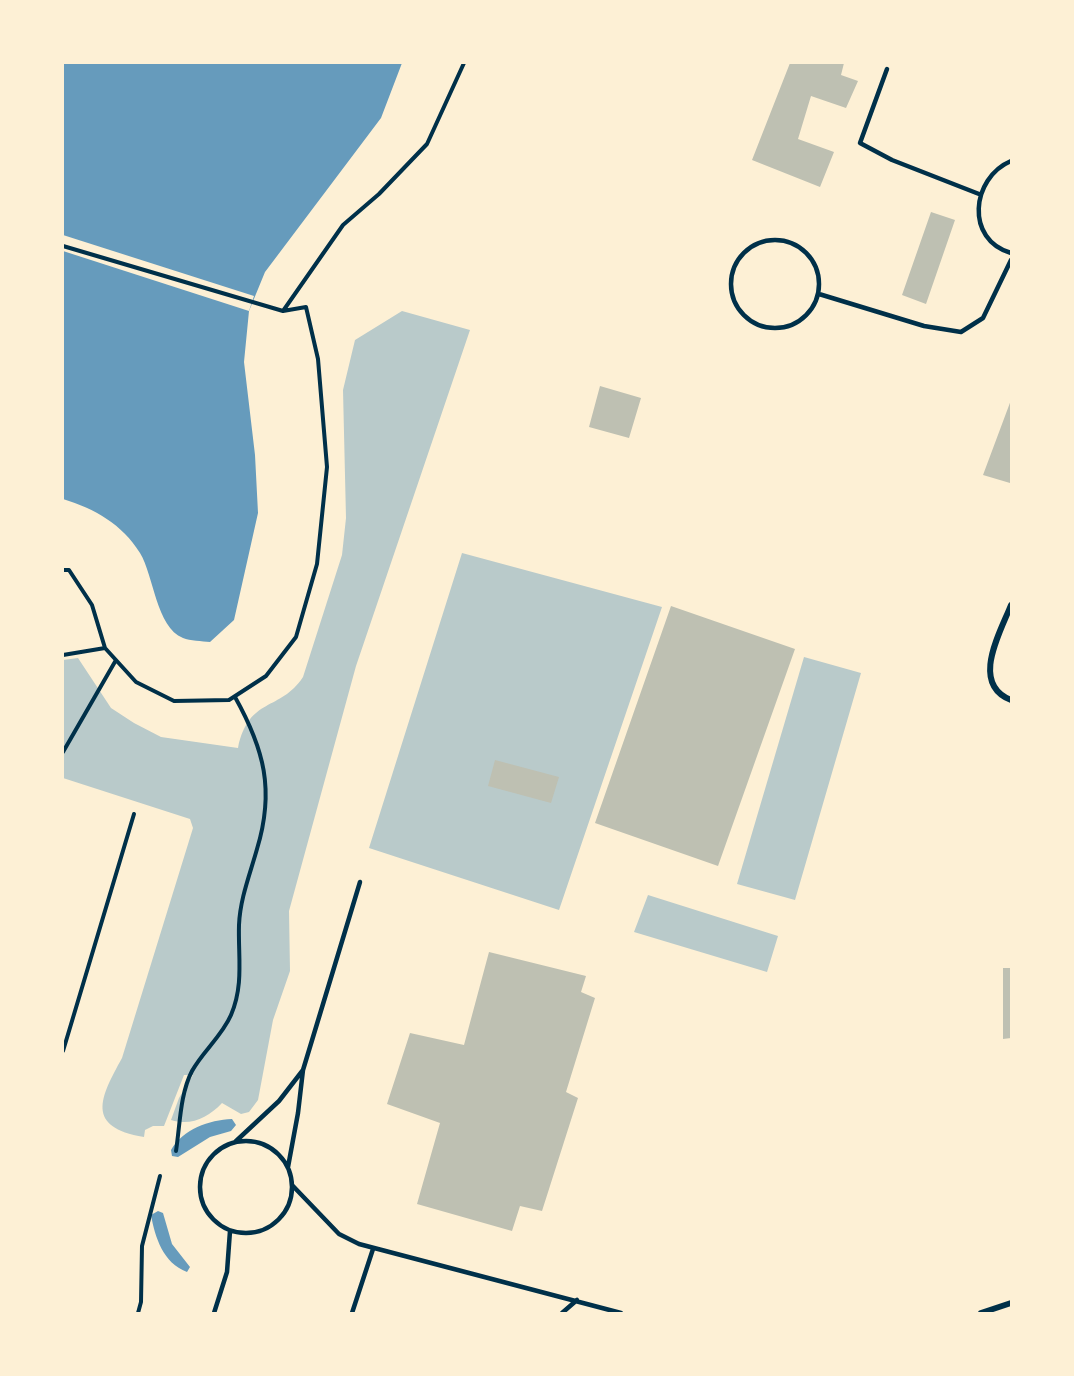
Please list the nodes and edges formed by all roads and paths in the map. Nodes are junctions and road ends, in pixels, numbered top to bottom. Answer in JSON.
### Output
{"nodes":[{"id":1,"x":464,"y":63,"type":"edge"},
{"id":2,"x":886,"y":69,"type":"dead end"},
{"id":3,"x":1011,"y":161,"type":"edge"},
{"id":4,"x":980,"y":194,"type":"junction"},
{"id":5,"x":63,"y":246,"type":"edge"},
{"id":6,"x":1011,"y":253,"type":"edge"},
{"id":7,"x":1011,"y":260,"type":"edge"},
{"id":8,"x":819,"y":294,"type":"junction"},
{"id":9,"x":283,"y":311,"type":"junction"},
{"id":10,"x":63,"y":570,"type":"edge"},
{"id":11,"x":1011,"y":605,"type":"edge"},
{"id":12,"x":105,"y":648,"type":"junction"},
{"id":13,"x":63,"y":655,"type":"edge"},
{"id":14,"x":116,"y":660,"type":"junction"},
{"id":15,"x":235,"y":697,"type":"junction"},
{"id":16,"x":1011,"y":700,"type":"edge"},
{"id":17,"x":63,"y":752,"type":"edge"},
{"id":18,"x":134,"y":814,"type":"dead end"},
{"id":19,"x":360,"y":882,"type":"dead end"},
{"id":20,"x":63,"y":1051,"type":"edge"},
{"id":21,"x":303,"y":1070,"type":"junction"},
{"id":22,"x":234,"y":1143,"type":"junction"},
{"id":23,"x":176,"y":1151,"type":"dead end"},
{"id":24,"x":288,"y":1167,"type":"junction"},
{"id":25,"x":160,"y":1176,"type":"dead end"},
{"id":26,"x":292,"y":1185,"type":"junction"},
{"id":27,"x":230,"y":1231,"type":"junction"},
{"id":28,"x":373,"y":1248,"type":"junction"},
{"id":29,"x":577,"y":1300,"type":"junction"},
{"id":30,"x":1011,"y":1303,"type":"edge"},
{"id":31,"x":596,"y":1305,"type":"junction"},
{"id":32,"x":138,"y":1313,"type":"edge"},
{"id":33,"x":214,"y":1313,"type":"edge"},
{"id":34,"x":352,"y":1313,"type":"edge"},
{"id":35,"x":561,"y":1313,"type":"edge"},
{"id":36,"x":593,"y":1313,"type":"edge"},
{"id":37,"x":621,"y":1313,"type":"edge"},
{"id":38,"x":981,"y":1313,"type":"edge"}],
"edges":[{"from":1,"to":9,"type":"path"},
{"from":2,"to":4,"type":"lane"},
{"from":3,"to":4,"type":"lane"},
{"from":4,"to":6,"type":"lane"},
{"from":5,"to":9,"type":"path"},
{"from":7,"to":8,"type":"lane"},
{"from":8,"to":8,"type":"lane"},
{"from":9,"to":15,"type":"path"},
{"from":10,"to":12,"type":"path"},
{"from":11,"to":16,"type":"street"},
{"from":12,"to":13,"type":"path"},
{"from":12,"to":14,"type":"path"},
{"from":14,"to":15,"type":"path"},
{"from":14,"to":17,"type":"path"},
{"from":15,"to":23,"type":"path"},
{"from":18,"to":20,"type":"path"},
{"from":19,"to":21,"type":"lane"},
{"from":21,"to":22,"type":"lane"},
{"from":21,"to":24,"type":"lane"},
{"from":22,"to":24,"type":"lane"},
{"from":22,"to":27,"type":"lane"},
{"from":24,"to":26,"type":"lane"},
{"from":25,"to":32,"type":"path"},
{"from":26,"to":27,"type":"lane"},
{"from":26,"to":28,"type":"lane"},
{"from":27,"to":33,"type":"lane"},
{"from":28,"to":29,"type":"lane"},
{"from":28,"to":34,"type":"lane"},
{"from":29,"to":31,"type":"lane"},
{"from":29,"to":35,"type":"lane"},
{"from":30,"to":38,"type":"street"},
{"from":31,"to":36,"type":"lane"},
{"from":31,"to":37,"type":"lane"}]}
